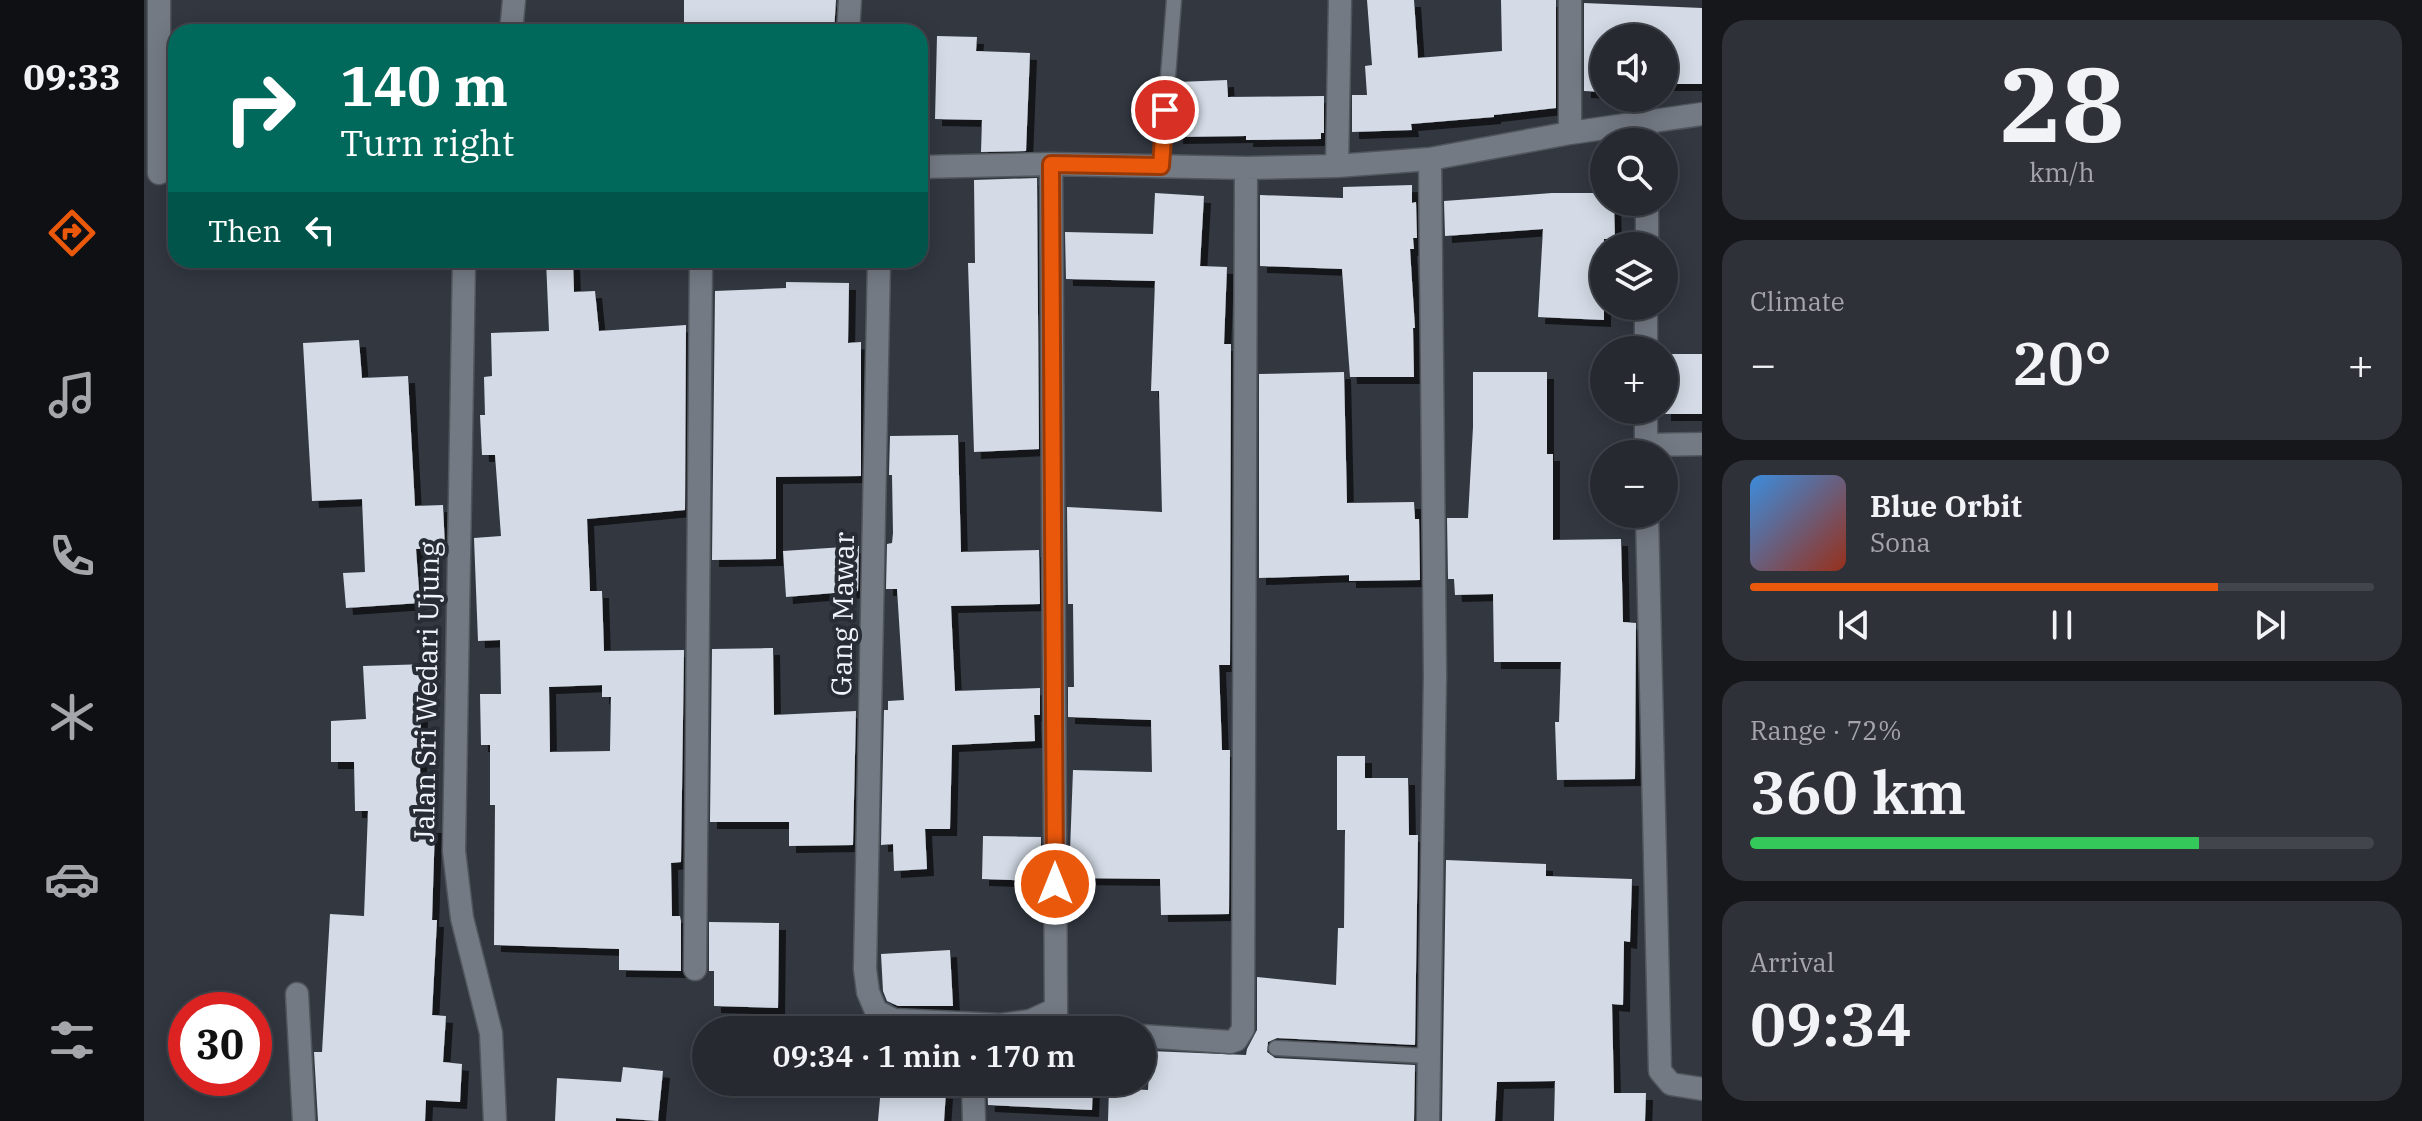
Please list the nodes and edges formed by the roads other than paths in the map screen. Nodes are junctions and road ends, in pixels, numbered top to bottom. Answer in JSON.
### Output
{"nodes":[{"id":1,"x":159,"y":0,"type":"edge"},
{"id":2,"x":514,"y":0,"type":"edge"},
{"id":3,"x":850,"y":0,"type":"edge"},
{"id":4,"x":1174,"y":0,"type":"edge"},
{"id":5,"x":1340,"y":0,"type":"edge"},
{"id":6,"x":1570,"y":0,"type":"edge"},
{"id":7,"x":512,"y":24,"type":"edge"},
{"id":8,"x":848,"y":24,"type":"edge"},
{"id":9,"x":1702,"y":114,"type":"edge"},
{"id":10,"x":1657,"y":128,"type":"edge"},
{"id":11,"x":1590,"y":132,"type":"edge"},
{"id":12,"x":1570,"y":133,"type":"junction"},
{"id":13,"x":1430,"y":159,"type":"junction"},
{"id":14,"x":1051,"y":164,"type":"junction"},
{"id":15,"x":1161,"y":166,"type":"junction"},
{"id":16,"x":1337,"y":166,"type":"junction"},
{"id":17,"x":928,"y":167,"type":"edge"},
{"id":18,"x":1246,"y":168,"type":"junction"},
{"id":19,"x":160,"y":173,"type":"edge"},
{"id":20,"x":464,"y":268,"type":"edge"},
{"id":21,"x":701,"y":268,"type":"edge"},
{"id":22,"x":879,"y":268,"type":"edge"},
{"id":23,"x":1702,"y":444,"type":"edge"},
{"id":24,"x":1678,"y":447,"type":"edge"},
{"id":25,"x":1647,"y":528,"type":"edge"},
{"id":26,"x":695,"y":969,"type":"dead end"},
{"id":27,"x":297,"y":994,"type":"dead end"},
{"id":28,"x":1056,"y":1009,"type":"junction"},
{"id":29,"x":884,"y":1016,"type":"edge"},
{"id":30,"x":1041,"y":1016,"type":"edge"},
{"id":31,"x":1056,"y":1016,"type":"edge"},
{"id":32,"x":1156,"y":1037,"type":"edge"},
{"id":33,"x":1276,"y":1048,"type":"dead end"},
{"id":34,"x":1428,"y":1056,"type":"junction"},
{"id":35,"x":1702,"y":1089,"type":"edge"},
{"id":36,"x":973,"y":1096,"type":"edge"},
{"id":37,"x":304,"y":1121,"type":"edge"},
{"id":38,"x":495,"y":1121,"type":"edge"},
{"id":39,"x":974,"y":1121,"type":"edge"},
{"id":40,"x":1428,"y":1121,"type":"edge"}],
"edges":[{"from":1,"to":19,"type":"street"},
{"from":2,"to":7,"type":"street"},
{"from":3,"to":8,"type":"street"},
{"from":4,"to":15,"type":"lane"},
{"from":5,"to":16,"type":"street"},
{"from":6,"to":12,"type":"street"},
{"from":9,"to":10,"type":"street"},
{"from":11,"to":12,"type":"street"},
{"from":12,"to":13,"type":"street"},
{"from":13,"to":16,"type":"street"},
{"from":13,"to":34,"type":"street"},
{"from":14,"to":15,"type":"street"},
{"from":14,"to":17,"type":"street"},
{"from":14,"to":28,"type":"street"},
{"from":15,"to":18,"type":"street"},
{"from":16,"to":18,"type":"street"},
{"from":18,"to":32,"type":"street"},
{"from":20,"to":38,"type":"street","name":"Jalan Sri Wedari Ujung"},
{"from":21,"to":26,"type":"street"},
{"from":22,"to":29,"type":"street","name":"Gang Mawar"},
{"from":23,"to":24,"type":"street"},
{"from":25,"to":35,"type":"street"},
{"from":27,"to":37,"type":"street"},
{"from":28,"to":30,"type":"street","name":"Gang Mawar"},
{"from":28,"to":31,"type":"street"},
{"from":33,"to":34,"type":"lane"},
{"from":34,"to":40,"type":"street"},
{"from":36,"to":39,"type":"street"}]}
